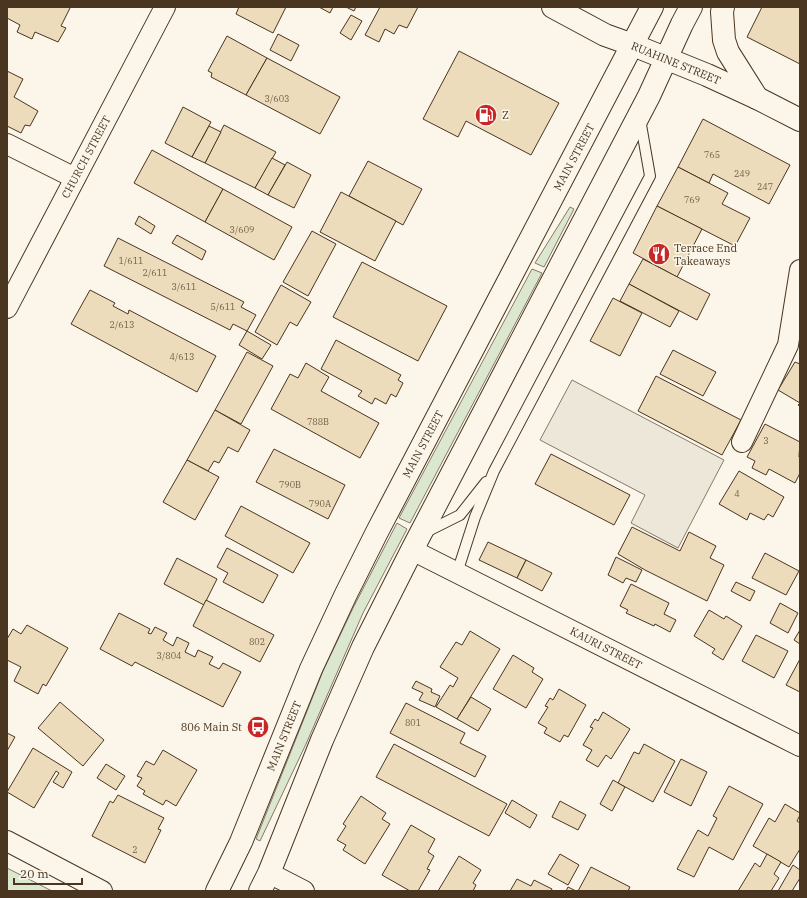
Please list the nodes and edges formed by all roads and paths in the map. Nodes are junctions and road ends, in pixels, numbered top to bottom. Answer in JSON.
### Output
{"nodes":[{"id":1,"x":165,"y":7,"type":"edge"},
{"id":2,"x":552,"y":7,"type":"edge"},
{"id":3,"x":652,"y":7,"type":"edge"},
{"id":4,"x":691,"y":7,"type":"edge"},
{"id":5,"x":723,"y":7,"type":"edge"},
{"id":6,"x":633,"y":45,"type":"junction"},
{"id":7,"x":666,"y":58,"type":"junction"},
{"id":8,"x":757,"y":98,"type":"junction"},
{"id":9,"x":639,"y":115,"type":"junction"},
{"id":10,"x":800,"y":120,"type":"edge"},
{"id":11,"x":7,"y":144,"type":"edge"},
{"id":12,"x":75,"y":178,"type":"junction"},
{"id":13,"x":800,"y":270,"type":"edge"},
{"id":14,"x":7,"y":308,"type":"edge"},
{"id":15,"x":742,"y":442,"type":"dead end"},
{"id":16,"x":494,"y":471,"type":"junction"},
{"id":17,"x":416,"y":542,"type":"junction"},
{"id":18,"x":458,"y":574,"type":"junction"},
{"id":19,"x":800,"y":746,"type":"edge"},
{"id":20,"x":7,"y":841,"type":"edge"},
{"id":21,"x":264,"y":882,"type":"edge"},
{"id":22,"x":102,"y":891,"type":"edge"},
{"id":23,"x":217,"y":891,"type":"edge"},
{"id":24,"x":304,"y":891,"type":"edge"}],
"edges":[{"from":1,"to":12,"type":"street","name":"CHURCH STREET"},
{"from":2,"to":6,"type":"main road","name":"RUAHINE STREET"},
{"from":3,"to":6,"type":"main road","name":"MAIN STREET"},
{"from":4,"to":7,"type":"main road"},
{"from":5,"to":8,"type":"main road"},
{"from":6,"to":7,"type":"main road","name":"RUAHINE STREET"},
{"from":6,"to":23,"type":"main road","name":"MAIN STREET"},
{"from":7,"to":8,"type":"main road","name":"RUAHINE STREET"},
{"from":7,"to":9,"type":"main road"},
{"from":8,"to":10,"type":"main road","name":"RUAHINE STREET"},
{"from":9,"to":16,"type":"lane"},
{"from":9,"to":17,"type":"main road"},
{"from":11,"to":12,"type":"street"},
{"from":12,"to":14,"type":"street","name":"CHURCH STREET"},
{"from":13,"to":15,"type":"street"},
{"from":16,"to":17,"type":"lane"},
{"from":16,"to":18,"type":"lane"},
{"from":17,"to":18,"type":"street","name":"KAURI STREET"},
{"from":17,"to":21,"type":"main road"},
{"from":18,"to":19,"type":"street","name":"KAURI STREET"},
{"from":20,"to":22,"type":"street"},
{"from":21,"to":24,"type":"street"}]}
